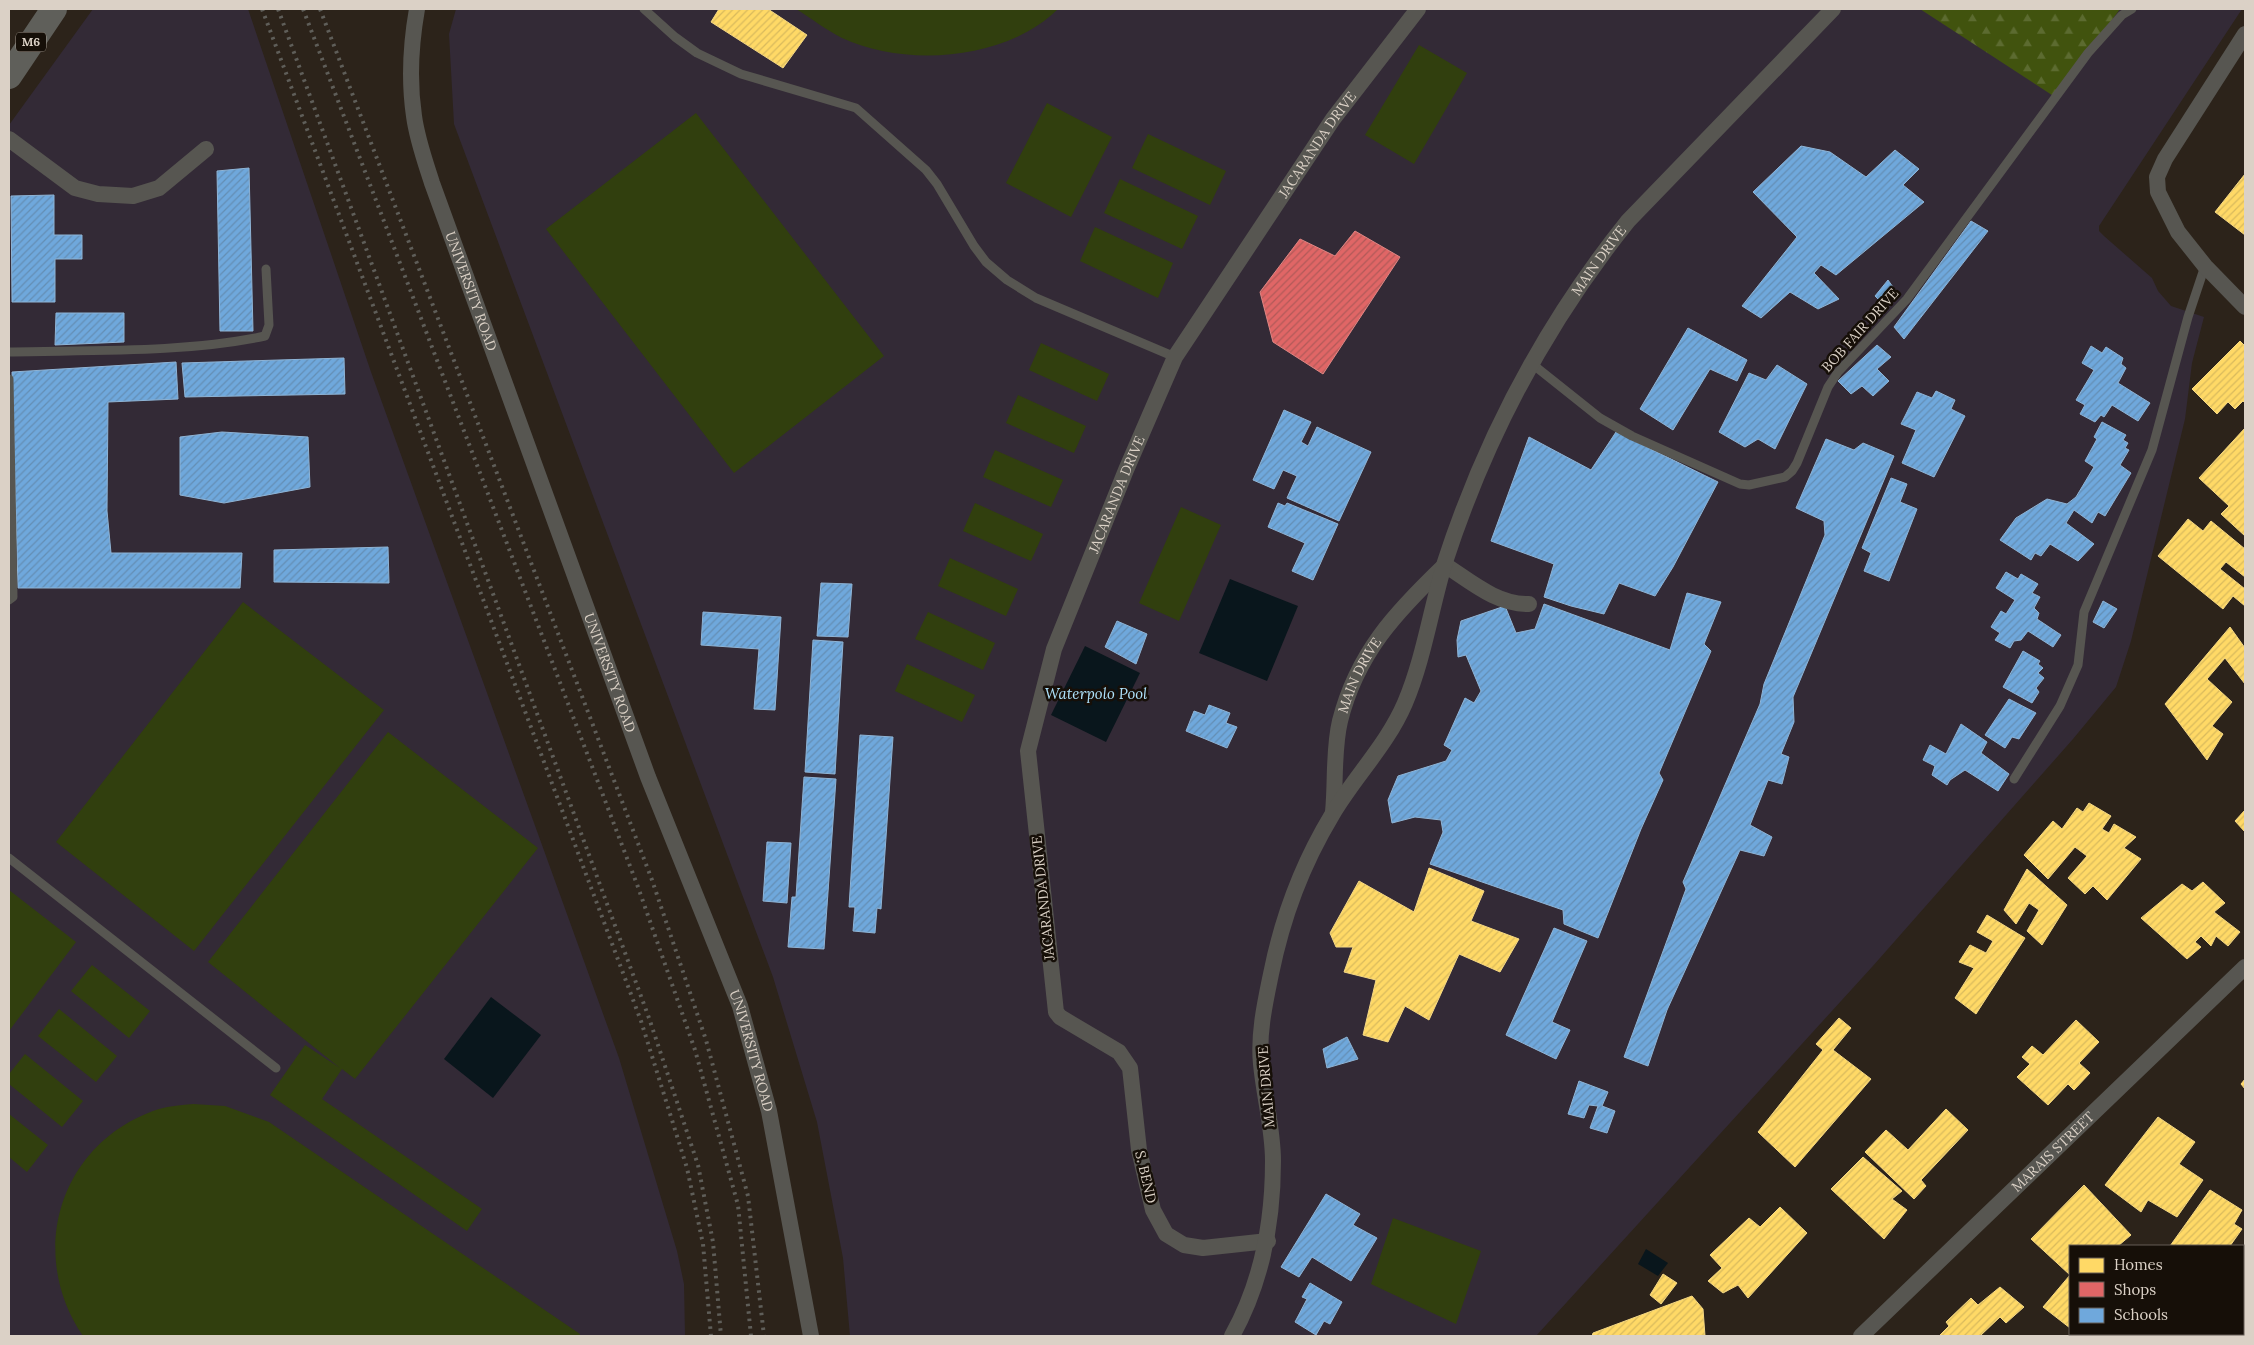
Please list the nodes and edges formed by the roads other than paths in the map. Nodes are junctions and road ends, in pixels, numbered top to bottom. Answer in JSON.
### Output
{"nodes":[{"id":1,"x":54,"y":9,"type":"edge"},
{"id":2,"x":417,"y":9,"type":"edge"},
{"id":3,"x":644,"y":9,"type":"edge"},
{"id":4,"x":1418,"y":9,"type":"edge"},
{"id":5,"x":1833,"y":9,"type":"edge"},
{"id":6,"x":2132,"y":9,"type":"edge"},
{"id":7,"x":2245,"y":34,"type":"edge"},
{"id":8,"x":9,"y":76,"type":"edge"},
{"id":9,"x":9,"y":139,"type":"edge"},
{"id":10,"x":206,"y":149,"type":"dead end"},
{"id":11,"x":2205,"y":266,"type":"junction"},
{"id":12,"x":266,"y":269,"type":"dead end"},
{"id":13,"x":2245,"y":307,"type":"edge"},
{"id":14,"x":9,"y":352,"type":"edge"},
{"id":15,"x":1175,"y":357,"type":"junction"},
{"id":16,"x":1532,"y":363,"type":"junction"},
{"id":17,"x":9,"y":379,"type":"edge"},
{"id":18,"x":1444,"y":564,"type":"junction"},
{"id":19,"x":9,"y":600,"type":"edge"},
{"id":20,"x":1529,"y":604,"type":"dead end"},
{"id":21,"x":2014,"y":779,"type":"dead end"},
{"id":22,"x":1333,"y":813,"type":"junction"},
{"id":23,"x":9,"y":858,"type":"edge"},
{"id":24,"x":2245,"y":967,"type":"edge"},
{"id":25,"x":1087,"y":1034,"type":"joint"},
{"id":26,"x":276,"y":1068,"type":"dead end"},
{"id":27,"x":1268,"y":1241,"type":"junction"},
{"id":28,"x":812,"y":1336,"type":"edge"},
{"id":29,"x":1232,"y":1336,"type":"edge"},
{"id":30,"x":1861,"y":1336,"type":"edge"}],
"edges":[{"from":1,"to":8,"type":"main road","number":"M6"},
{"from":2,"to":28,"type":"street","name":"UNIVERSITY ROAD"},
{"from":3,"to":15,"type":"lane"},
{"from":4,"to":15,"type":"street","name":"JACARANDA DRIVE"},
{"from":5,"to":16,"type":"street","name":"MAIN DRIVE"},
{"from":6,"to":16,"type":"lane","name":"BOB FAIR DRIVE"},
{"from":7,"to":11,"type":"street"},
{"from":9,"to":10,"type":"street"},
{"from":11,"to":13,"type":"street"},
{"from":11,"to":21,"type":"lane"},
{"from":12,"to":14,"type":"lane"},
{"from":15,"to":25,"type":"street","name":"JACARANDA DRIVE"},
{"from":16,"to":18,"type":"street","name":"MAIN DRIVE"},
{"from":17,"to":19,"type":"lane"},
{"from":18,"to":20,"type":"street"},
{"from":18,"to":22,"type":"street","name":"MAIN DRIVE"},
{"from":18,"to":22,"type":"street","name":"MAIN DRIVE"},
{"from":22,"to":27,"type":"street","name":"MAIN DRIVE"},
{"from":23,"to":26,"type":"lane"},
{"from":24,"to":30,"type":"street","name":"MARAIS STREET"},
{"from":25,"to":27,"type":"street","name":"S. BEND"},
{"from":27,"to":29,"type":"street","name":"MAIN DRIVE"}]}
